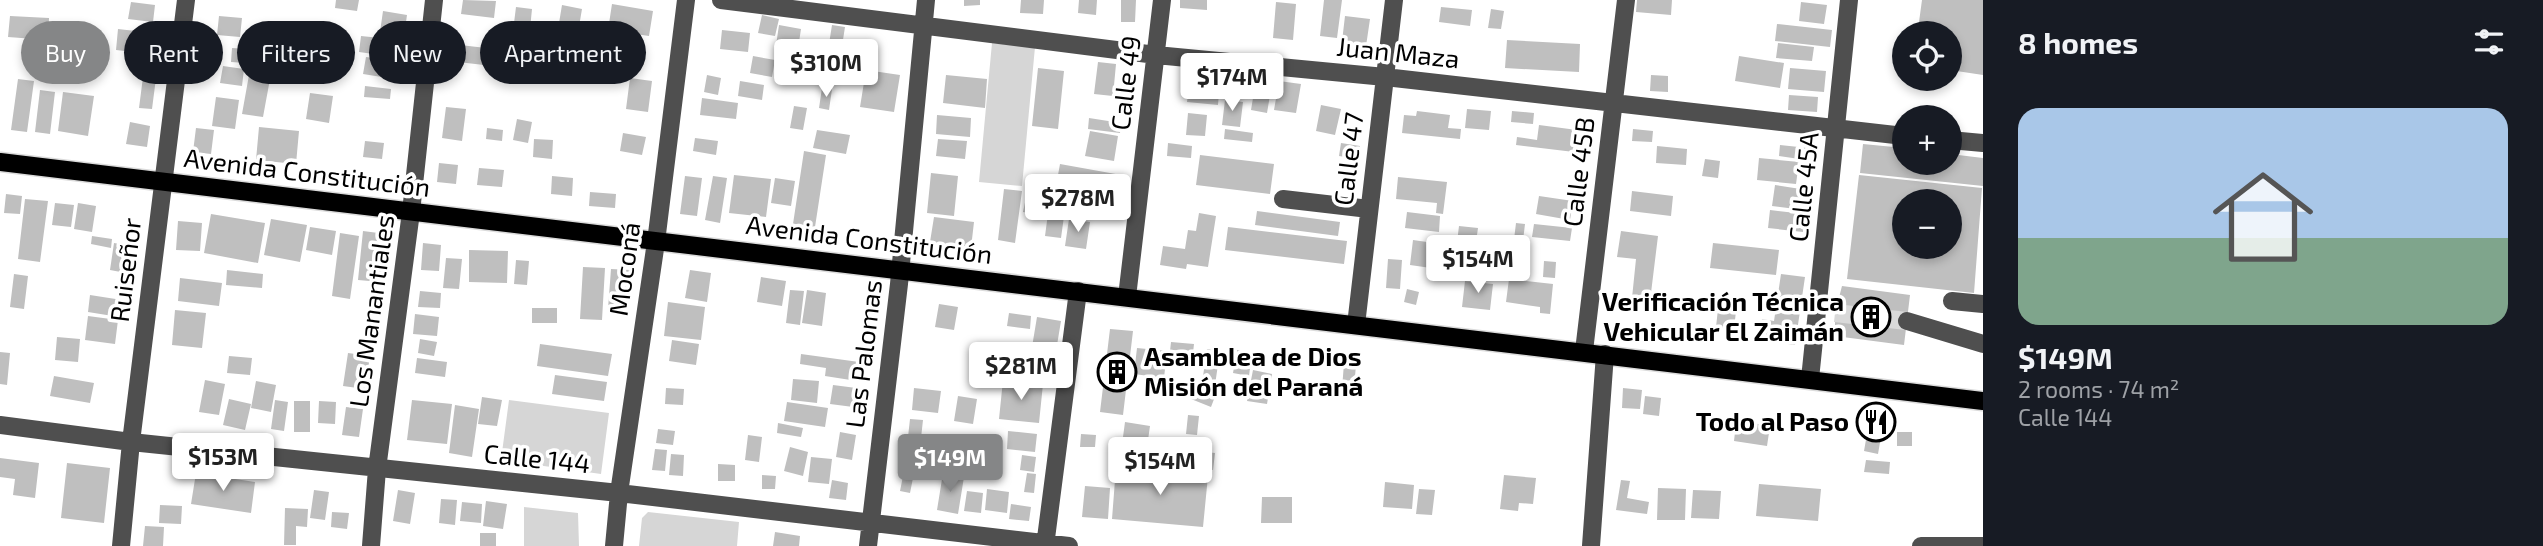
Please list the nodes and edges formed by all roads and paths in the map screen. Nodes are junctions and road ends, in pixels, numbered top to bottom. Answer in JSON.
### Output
{"nodes":[{"id":1,"x":186,"y":0,"type":"edge"},
{"id":2,"x":434,"y":0,"type":"edge"},
{"id":3,"x":686,"y":0,"type":"edge"},
{"id":4,"x":721,"y":0,"type":"edge"},
{"id":5,"x":926,"y":0,"type":"edge"},
{"id":6,"x":1162,"y":0,"type":"edge"},
{"id":7,"x":1394,"y":0,"type":"edge"},
{"id":8,"x":1626,"y":0,"type":"edge"},
{"id":9,"x":1849,"y":0,"type":"edge"},
{"id":10,"x":923,"y":26,"type":"junction"},
{"id":11,"x":1156,"y":55,"type":"junction"},
{"id":12,"x":1385,"y":77,"type":"junction"},
{"id":13,"x":1613,"y":104,"type":"junction"},
{"id":14,"x":1836,"y":130,"type":"junction"},
{"id":15,"x":1892,"y":135,"type":"edge"},
{"id":16,"x":1962,"y":141,"type":"edge"},
{"id":17,"x":1983,"y":143,"type":"edge"},
{"id":18,"x":0,"y":162,"type":"edge"},
{"id":19,"x":163,"y":181,"type":"junction"},
{"id":20,"x":1283,"y":199,"type":"dead end"},
{"id":21,"x":1369,"y":209,"type":"junction"},
{"id":22,"x":411,"y":212,"type":"junction"},
{"id":23,"x":656,"y":242,"type":"junction"},
{"id":24,"x":901,"y":269,"type":"junction"},
{"id":25,"x":1077,"y":291,"type":"junction"},
{"id":26,"x":1127,"y":298,"type":"junction"},
{"id":27,"x":1952,"y":301,"type":"dead end"},
{"id":28,"x":1983,"y":304,"type":"edge"},
{"id":29,"x":1906,"y":321,"type":"tunnel mouth"},
{"id":30,"x":1356,"y":325,"type":"junction"},
{"id":31,"x":1983,"y":344,"type":"edge"},
{"id":32,"x":1584,"y":351,"type":"junction"},
{"id":33,"x":1605,"y":354,"type":"junction"},
{"id":34,"x":1810,"y":379,"type":"junction"},
{"id":35,"x":1983,"y":401,"type":"edge"},
{"id":36,"x":0,"y":425,"type":"edge"},
{"id":37,"x":131,"y":442,"type":"junction"},
{"id":38,"x":377,"y":469,"type":"junction"},
{"id":39,"x":619,"y":493,"type":"junction"},
{"id":40,"x":869,"y":523,"type":"junction"},
{"id":41,"x":1045,"y":545,"type":"edge"},
{"id":42,"x":121,"y":546,"type":"edge"},
{"id":43,"x":371,"y":546,"type":"edge"},
{"id":44,"x":614,"y":546,"type":"edge"},
{"id":45,"x":868,"y":546,"type":"edge"},
{"id":46,"x":1069,"y":546,"type":"edge"},
{"id":47,"x":1591,"y":546,"type":"edge"},
{"id":48,"x":1921,"y":546,"type":"edge"},
{"id":49,"x":1983,"y":546,"type":"edge"}],
"edges":[{"from":1,"to":19,"type":"street","name":"Ruiseñor"},
{"from":2,"to":22,"type":"street","name":"Los Manantiales"},
{"from":3,"to":23,"type":"street","name":"Moconá"},
{"from":4,"to":10,"type":"street","name":"Juan Maza"},
{"from":5,"to":10,"type":"street","name":"Las Palomas"},
{"from":6,"to":11,"type":"street","name":"Calle 49"},
{"from":7,"to":12,"type":"street","name":"Calle 47"},
{"from":8,"to":13,"type":"street","name":"Calle 45B"},
{"from":9,"to":14,"type":"street","name":"Calle 45A"},
{"from":10,"to":11,"type":"street","name":"Juan Maza"},
{"from":10,"to":24,"type":"street","name":"Las Palomas"},
{"from":11,"to":12,"type":"street","name":"Juan Maza"},
{"from":11,"to":26,"type":"street","name":"Calle 49"},
{"from":12,"to":13,"type":"street","name":"Juan Maza"},
{"from":12,"to":21,"type":"street","name":"Calle 47"},
{"from":13,"to":14,"type":"street","name":"Juan Maza"},
{"from":13,"to":32,"type":"street","name":"Calle 45B"},
{"from":14,"to":15,"type":"street","name":"Juan Maza"},
{"from":14,"to":34,"type":"street","name":"Calle 45A"},
{"from":16,"to":17,"type":"street"},
{"from":18,"to":19,"type":"main road","name":"Avenida Constitución"},
{"from":19,"to":22,"type":"main road","name":"Avenida Constitución"},
{"from":19,"to":37,"type":"street","name":"Ruiseñor"},
{"from":20,"to":21,"type":"street"},
{"from":21,"to":30,"type":"street","name":"Calle 47"},
{"from":22,"to":23,"type":"main road","name":"Avenida Constitución"},
{"from":22,"to":38,"type":"street","name":"Los Manantiales"},
{"from":23,"to":24,"type":"main road","name":"Avenida Constitución"},
{"from":23,"to":39,"type":"street","name":"Moconá"},
{"from":24,"to":25,"type":"main road","name":"Avenida Constitución"},
{"from":24,"to":40,"type":"street","name":"Las Palomas"},
{"from":25,"to":26,"type":"main road","name":"Avenida Constitución"},
{"from":25,"to":41,"type":"street"},
{"from":26,"to":30,"type":"main road","name":"Avenida Constitución"},
{"from":27,"to":28,"type":"street"},
{"from":29,"to":31,"type":"street"},
{"from":30,"to":32,"type":"main road","name":"Avenida Constitución"},
{"from":32,"to":33,"type":"main road","name":"Avenida Constitución"},
{"from":33,"to":34,"type":"main road","name":"Avenida Constitución"},
{"from":33,"to":47,"type":"street"},
{"from":34,"to":35,"type":"main road","name":"Avenida Constitución"},
{"from":36,"to":37,"type":"street","name":"Calle 144"},
{"from":37,"to":38,"type":"street","name":"Calle 144"},
{"from":37,"to":42,"type":"street","name":"Ruiseñor"},
{"from":38,"to":39,"type":"street","name":"Calle 144"},
{"from":38,"to":43,"type":"street","name":"Los Manantiales"},
{"from":39,"to":40,"type":"street","name":"Calle 144"},
{"from":39,"to":44,"type":"street","name":"Moconá"},
{"from":40,"to":41,"type":"street","name":"Calle 144"},
{"from":40,"to":45,"type":"street","name":"Las Palomas"},
{"from":41,"to":46,"type":"street","name":"Calle 144"},
{"from":48,"to":49,"type":"street"}]}
